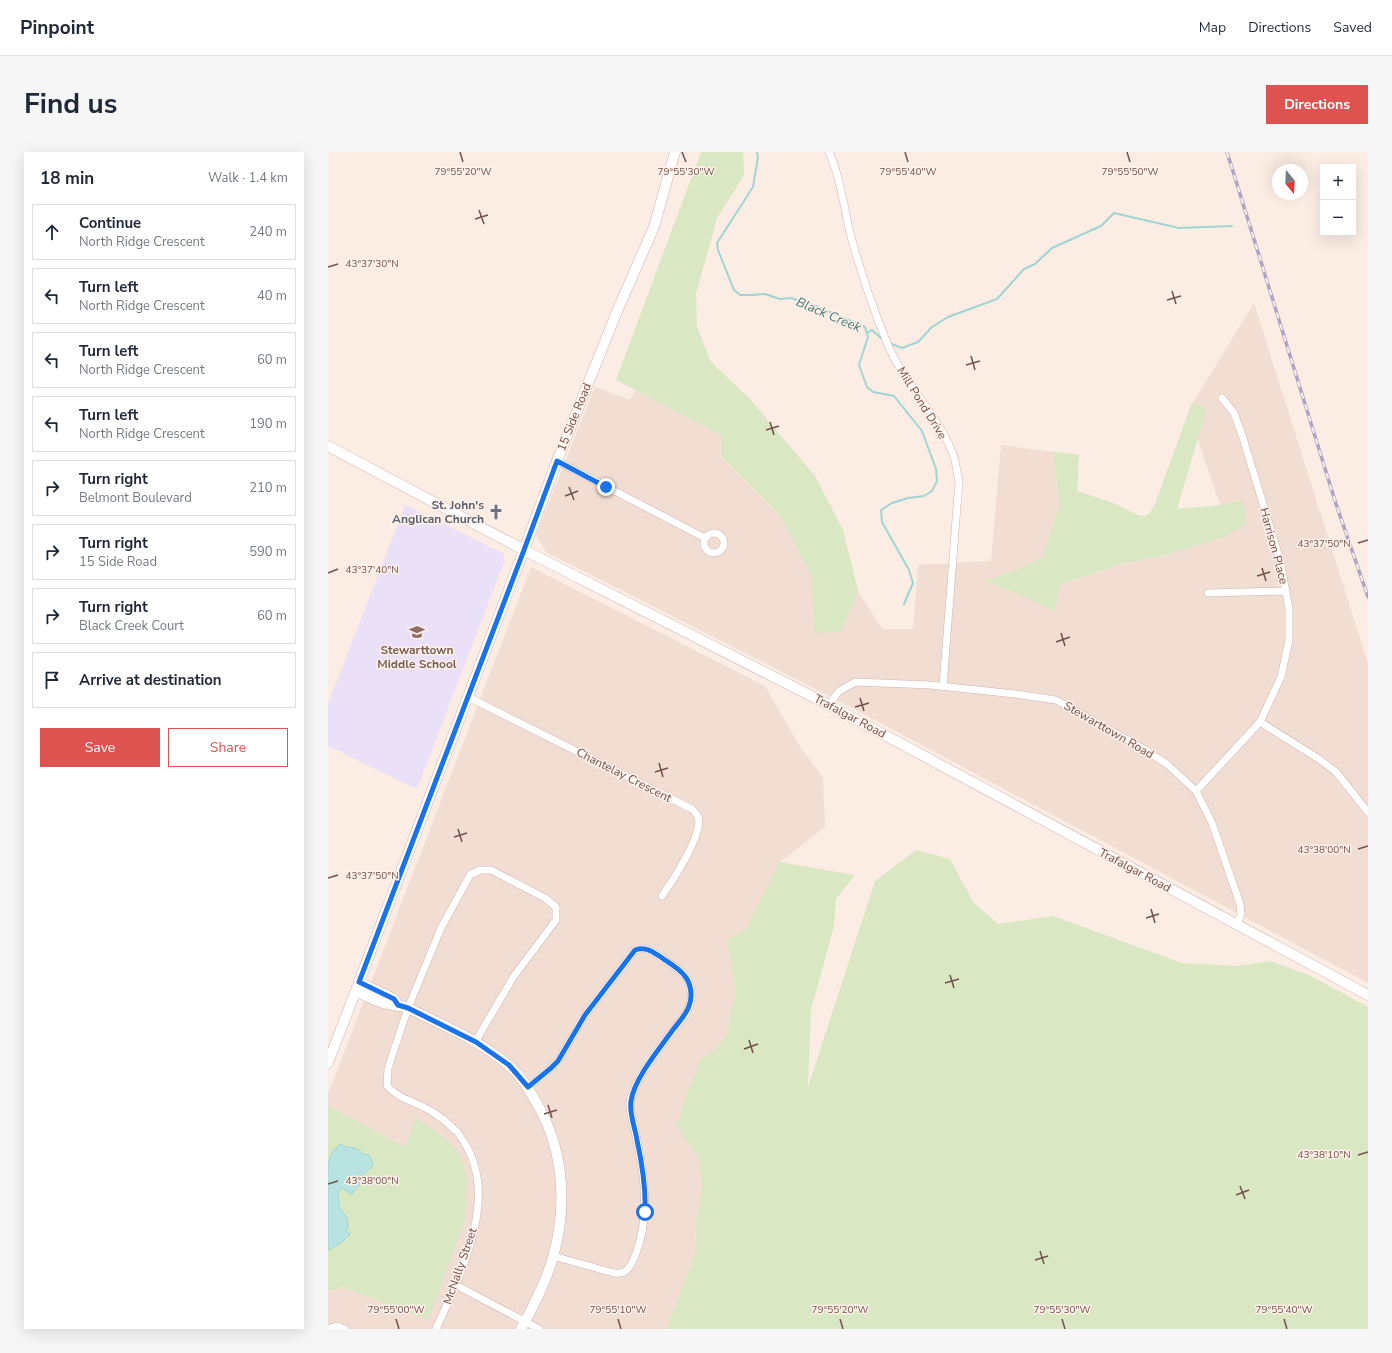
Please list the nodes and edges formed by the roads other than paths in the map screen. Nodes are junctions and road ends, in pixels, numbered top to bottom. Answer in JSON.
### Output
{"nodes":[{"id":1,"x":675,"y":152,"type":"edge"},
{"id":2,"x":829,"y":152,"type":"edge"},
{"id":3,"x":1222,"y":398,"type":"dead end"},
{"id":4,"x":328,"y":446,"type":"edge"},
{"id":5,"x":557,"y":461,"type":"junction"},
{"id":6,"x":705,"y":538,"type":"dead end"},
{"id":7,"x":524,"y":550,"type":"junction"},
{"id":8,"x":1286,"y":591,"type":"junction"},
{"id":9,"x":1208,"y":593,"type":"dead end"},
{"id":10,"x":943,"y":686,"type":"junction"},
{"id":11,"x":468,"y":697,"type":"junction"},
{"id":12,"x":829,"y":705,"type":"junction"},
{"id":13,"x":1260,"y":722,"type":"junction"},
{"id":14,"x":1196,"y":791,"type":"junction"},
{"id":15,"x":1368,"y":812,"type":"edge"},
{"id":16,"x":662,"y":896,"type":"dead end"},
{"id":17,"x":1237,"y":925,"type":"junction"},
{"id":18,"x":359,"y":982,"type":"junction"},
{"id":19,"x":356,"y":992,"type":"junction"},
{"id":20,"x":1368,"y":995,"type":"edge"},
{"id":21,"x":398,"y":1005,"type":"junction"},
{"id":22,"x":408,"y":1008,"type":"junction"},
{"id":23,"x":476,"y":1042,"type":"junction"},
{"id":24,"x":328,"y":1063,"type":"edge"},
{"id":25,"x":528,"y":1087,"type":"junction"},
{"id":26,"x":553,"y":1256,"type":"junction"},
{"id":27,"x":456,"y":1285,"type":"junction"},
{"id":28,"x":523,"y":1325,"type":"edge"},
{"id":29,"x":328,"y":1329,"type":"edge"},
{"id":30,"x":345,"y":1329,"type":"edge"},
{"id":31,"x":436,"y":1329,"type":"edge"},
{"id":32,"x":539,"y":1329,"type":"edge"}],
"edges":[{"from":1,"to":5,"type":"street","name":"15 Side Road"},
{"from":2,"to":10,"type":"street","name":"Mill Pond Drive"},
{"from":3,"to":8,"type":"street","name":"Harrison Place"},
{"from":4,"to":7,"type":"street","name":"Trafalgar Road"},
{"from":5,"to":6,"type":"street"},
{"from":5,"to":7,"type":"street","name":"15 Side Road"},
{"from":7,"to":11,"type":"street","name":"15 Side Road"},
{"from":7,"to":12,"type":"street","name":"Trafalgar Road"},
{"from":8,"to":9,"type":"street"},
{"from":8,"to":13,"type":"street","name":"Harrison Place"},
{"from":10,"to":12,"type":"street","name":"Stewarttown Road"},
{"from":10,"to":14,"type":"street","name":"Stewarttown Road"},
{"from":11,"to":16,"type":"street","name":"Chantelay Crescent"},
{"from":11,"to":18,"type":"street","name":"15 Side Road"},
{"from":12,"to":17,"type":"street","name":"Trafalgar Road"},
{"from":13,"to":14,"type":"street","name":"Harrison Place"},
{"from":13,"to":15,"type":"street"},
{"from":14,"to":17,"type":"street","name":"Stewarttown Road"},
{"from":17,"to":20,"type":"street","name":"Trafalgar Road"},
{"from":18,"to":19,"type":"street","name":"15 Side Road"},
{"from":18,"to":21,"type":"street"},
{"from":19,"to":21,"type":"street"},
{"from":19,"to":24,"type":"street","name":"15 Side Road"},
{"from":21,"to":22,"type":"street"},
{"from":22,"to":23,"type":"street"},
{"from":22,"to":23,"type":"street"},
{"from":22,"to":27,"type":"street","name":"McNally Street"},
{"from":23,"to":25,"type":"street"},
{"from":25,"to":26,"type":"street"},
{"from":25,"to":26,"type":"street"},
{"from":26,"to":28,"type":"street"},
{"from":27,"to":28,"type":"street"},
{"from":27,"to":31,"type":"street","name":"McNally Street"},
{"from":28,"to":32,"type":"street"},
{"from":29,"to":30,"type":"street"}]}
